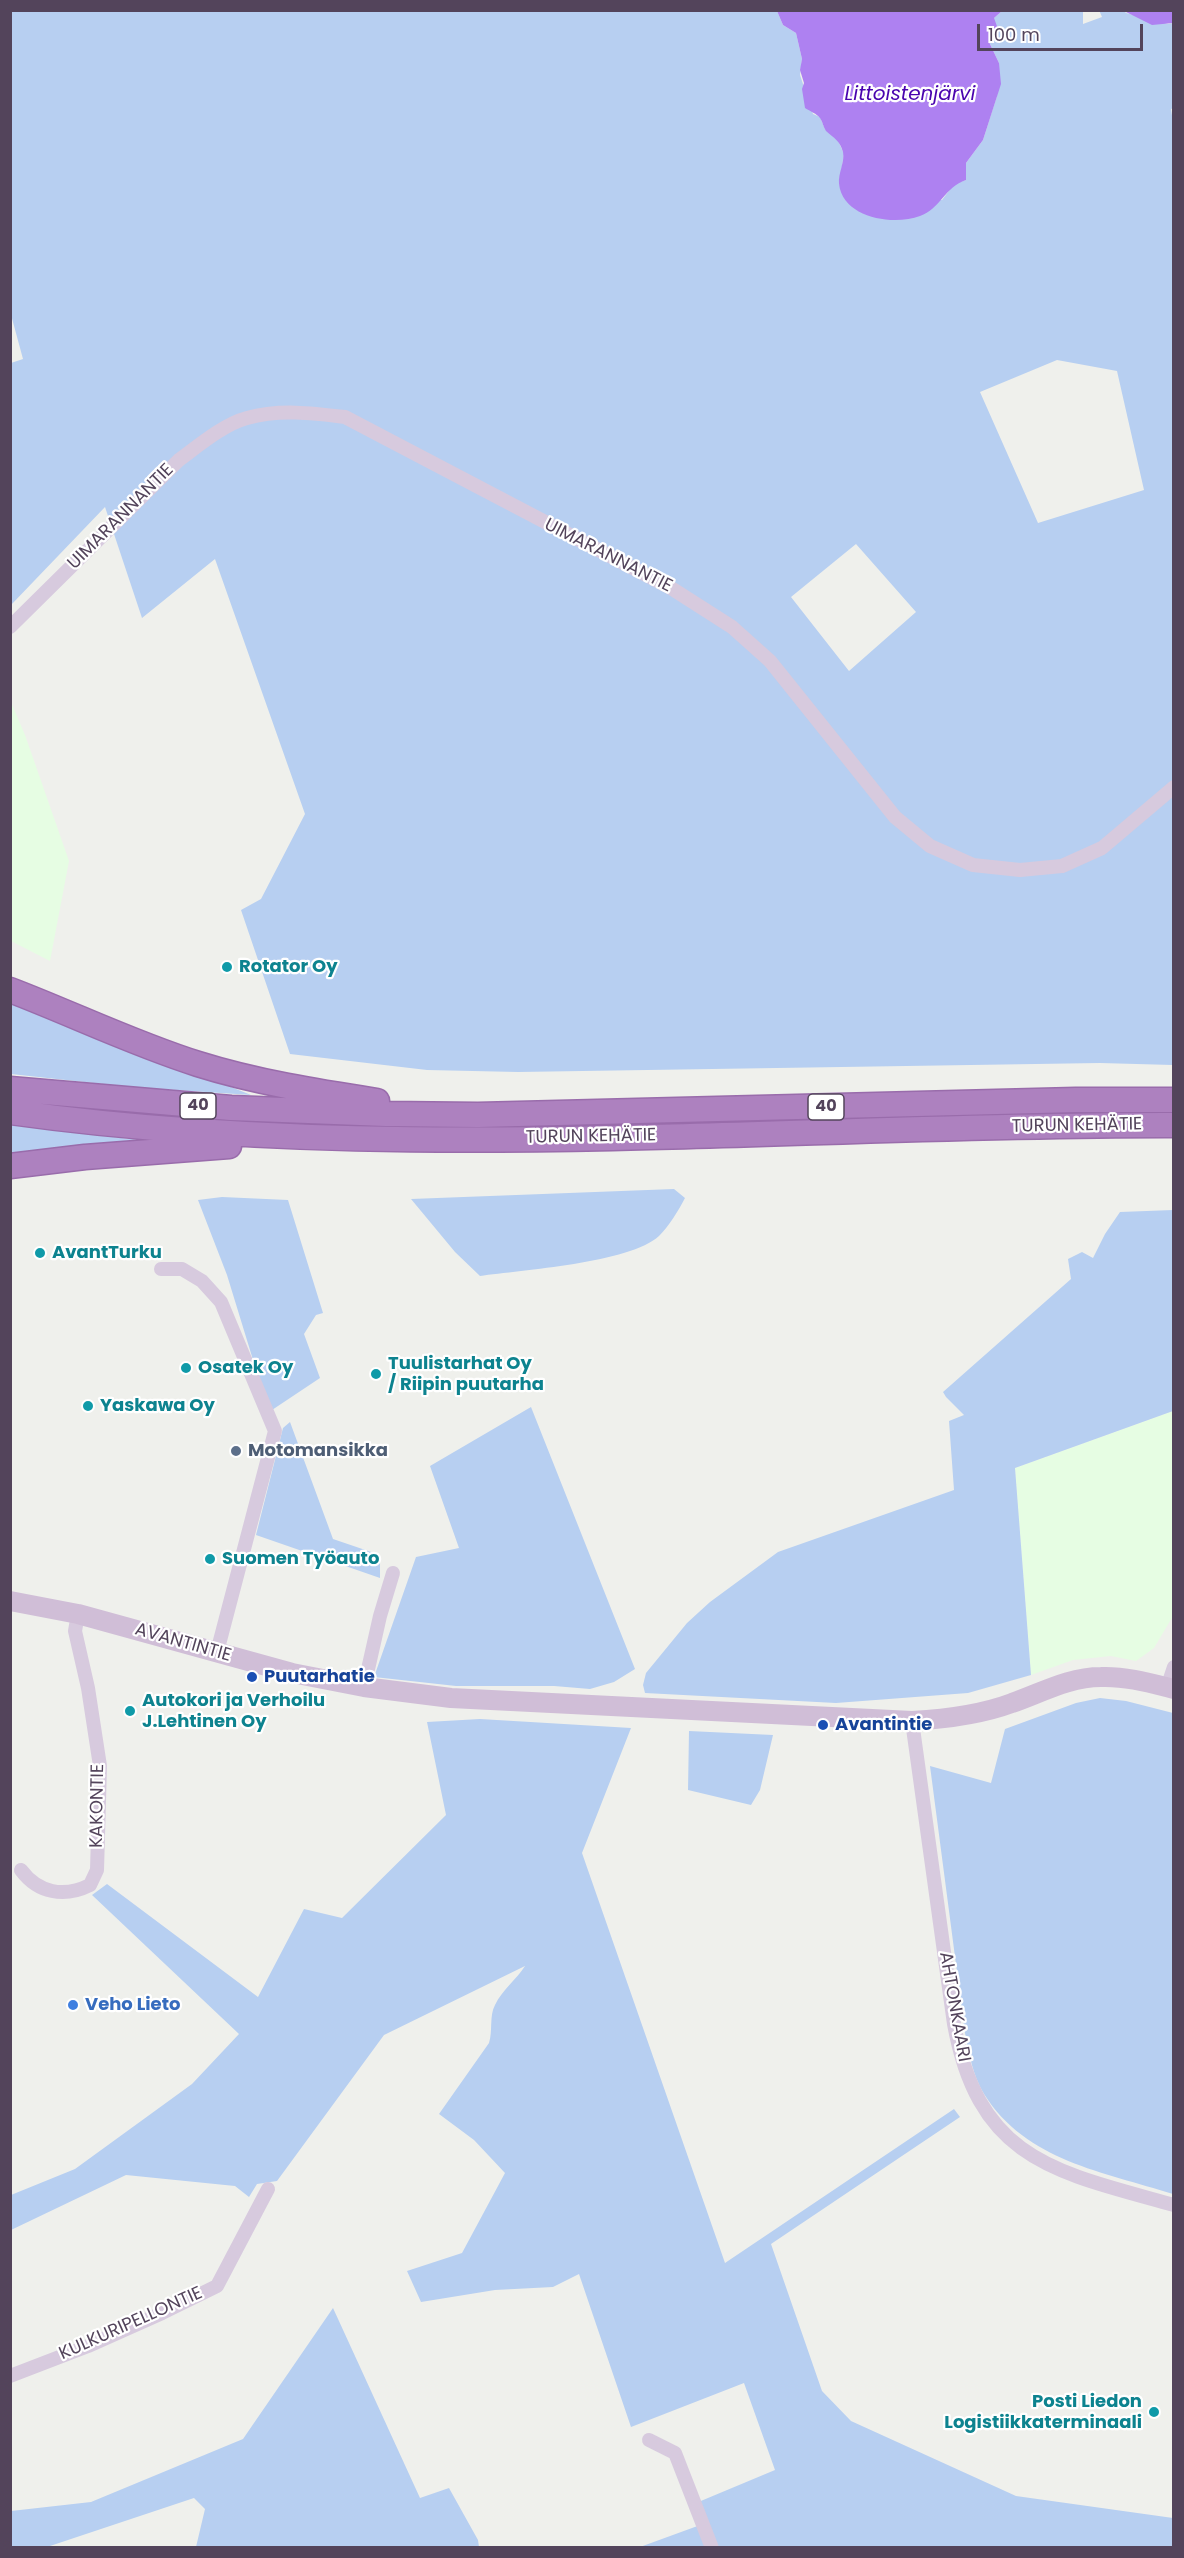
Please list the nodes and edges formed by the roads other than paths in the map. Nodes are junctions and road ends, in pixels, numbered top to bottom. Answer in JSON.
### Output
{"nodes":[{"id":1,"x":10,"y":627,"type":"edge"},
{"id":2,"x":1173,"y":787,"type":"edge"},
{"id":3,"x":10,"y":990,"type":"edge"},
{"id":4,"x":10,"y":1089,"type":"edge"},
{"id":5,"x":1173,"y":1100,"type":"edge"},
{"id":6,"x":10,"y":1112,"type":"edge"},
{"id":7,"x":478,"y":1115,"type":"junction"},
{"id":8,"x":1173,"y":1125,"type":"edge"},
{"id":9,"x":331,"y":1138,"type":"junction"},
{"id":10,"x":10,"y":1166,"type":"edge"},
{"id":11,"x":161,"y":1269,"type":"dead end"},
{"id":12,"x":393,"y":1573,"type":"dead end"},
{"id":13,"x":10,"y":1601,"type":"edge"},
{"id":14,"x":78,"y":1614,"type":"junction"},
{"id":15,"x":216,"y":1652,"type":"junction"},
{"id":16,"x":1173,"y":1667,"type":"edge"},
{"id":17,"x":364,"y":1687,"type":"junction"},
{"id":18,"x":1170,"y":1688,"type":"edge"},
{"id":19,"x":912,"y":1721,"type":"junction"},
{"id":20,"x":21,"y":1870,"type":"dead end"},
{"id":21,"x":268,"y":2189,"type":"dead end"},
{"id":22,"x":1173,"y":2205,"type":"edge"},
{"id":23,"x":10,"y":2376,"type":"edge"},
{"id":24,"x":649,"y":2440,"type":"dead end"},
{"id":25,"x":712,"y":2547,"type":"edge"}],
"edges":[{"from":1,"to":2,"type":"street","name":"UIMARANNANTIE"},
{"from":3,"to":7,"type":"highway"},
{"from":4,"to":7,"type":"highway","name":"TURUN KEHÄTIE","number":"40"},
{"from":5,"to":7,"type":"highway","name":"TURUN KEHÄTIE","number":"40"},
{"from":6,"to":9,"type":"highway","name":"TURUN KEHÄTIE","number":"40"},
{"from":8,"to":9,"type":"highway","name":"TURUN KEHÄTIE","number":"40"},
{"from":9,"to":10,"type":"highway"},
{"from":11,"to":15,"type":"street"},
{"from":12,"to":17,"type":"street"},
{"from":13,"to":14,"type":"street","name":"AVANTINTIE"},
{"from":14,"to":15,"type":"street","name":"AVANTINTIE"},
{"from":14,"to":20,"type":"street","name":"KAKONTIE"},
{"from":15,"to":17,"type":"street","name":"AVANTINTIE"},
{"from":16,"to":18,"type":"street"},
{"from":17,"to":19,"type":"street","name":"AVANTINTIE"},
{"from":18,"to":19,"type":"street","name":"AVANTINTIE"},
{"from":19,"to":22,"type":"street","name":"AHTONKAARI"},
{"from":21,"to":23,"type":"street","name":"KULKURIPELLONTIE"},
{"from":24,"to":25,"type":"street"}]}
